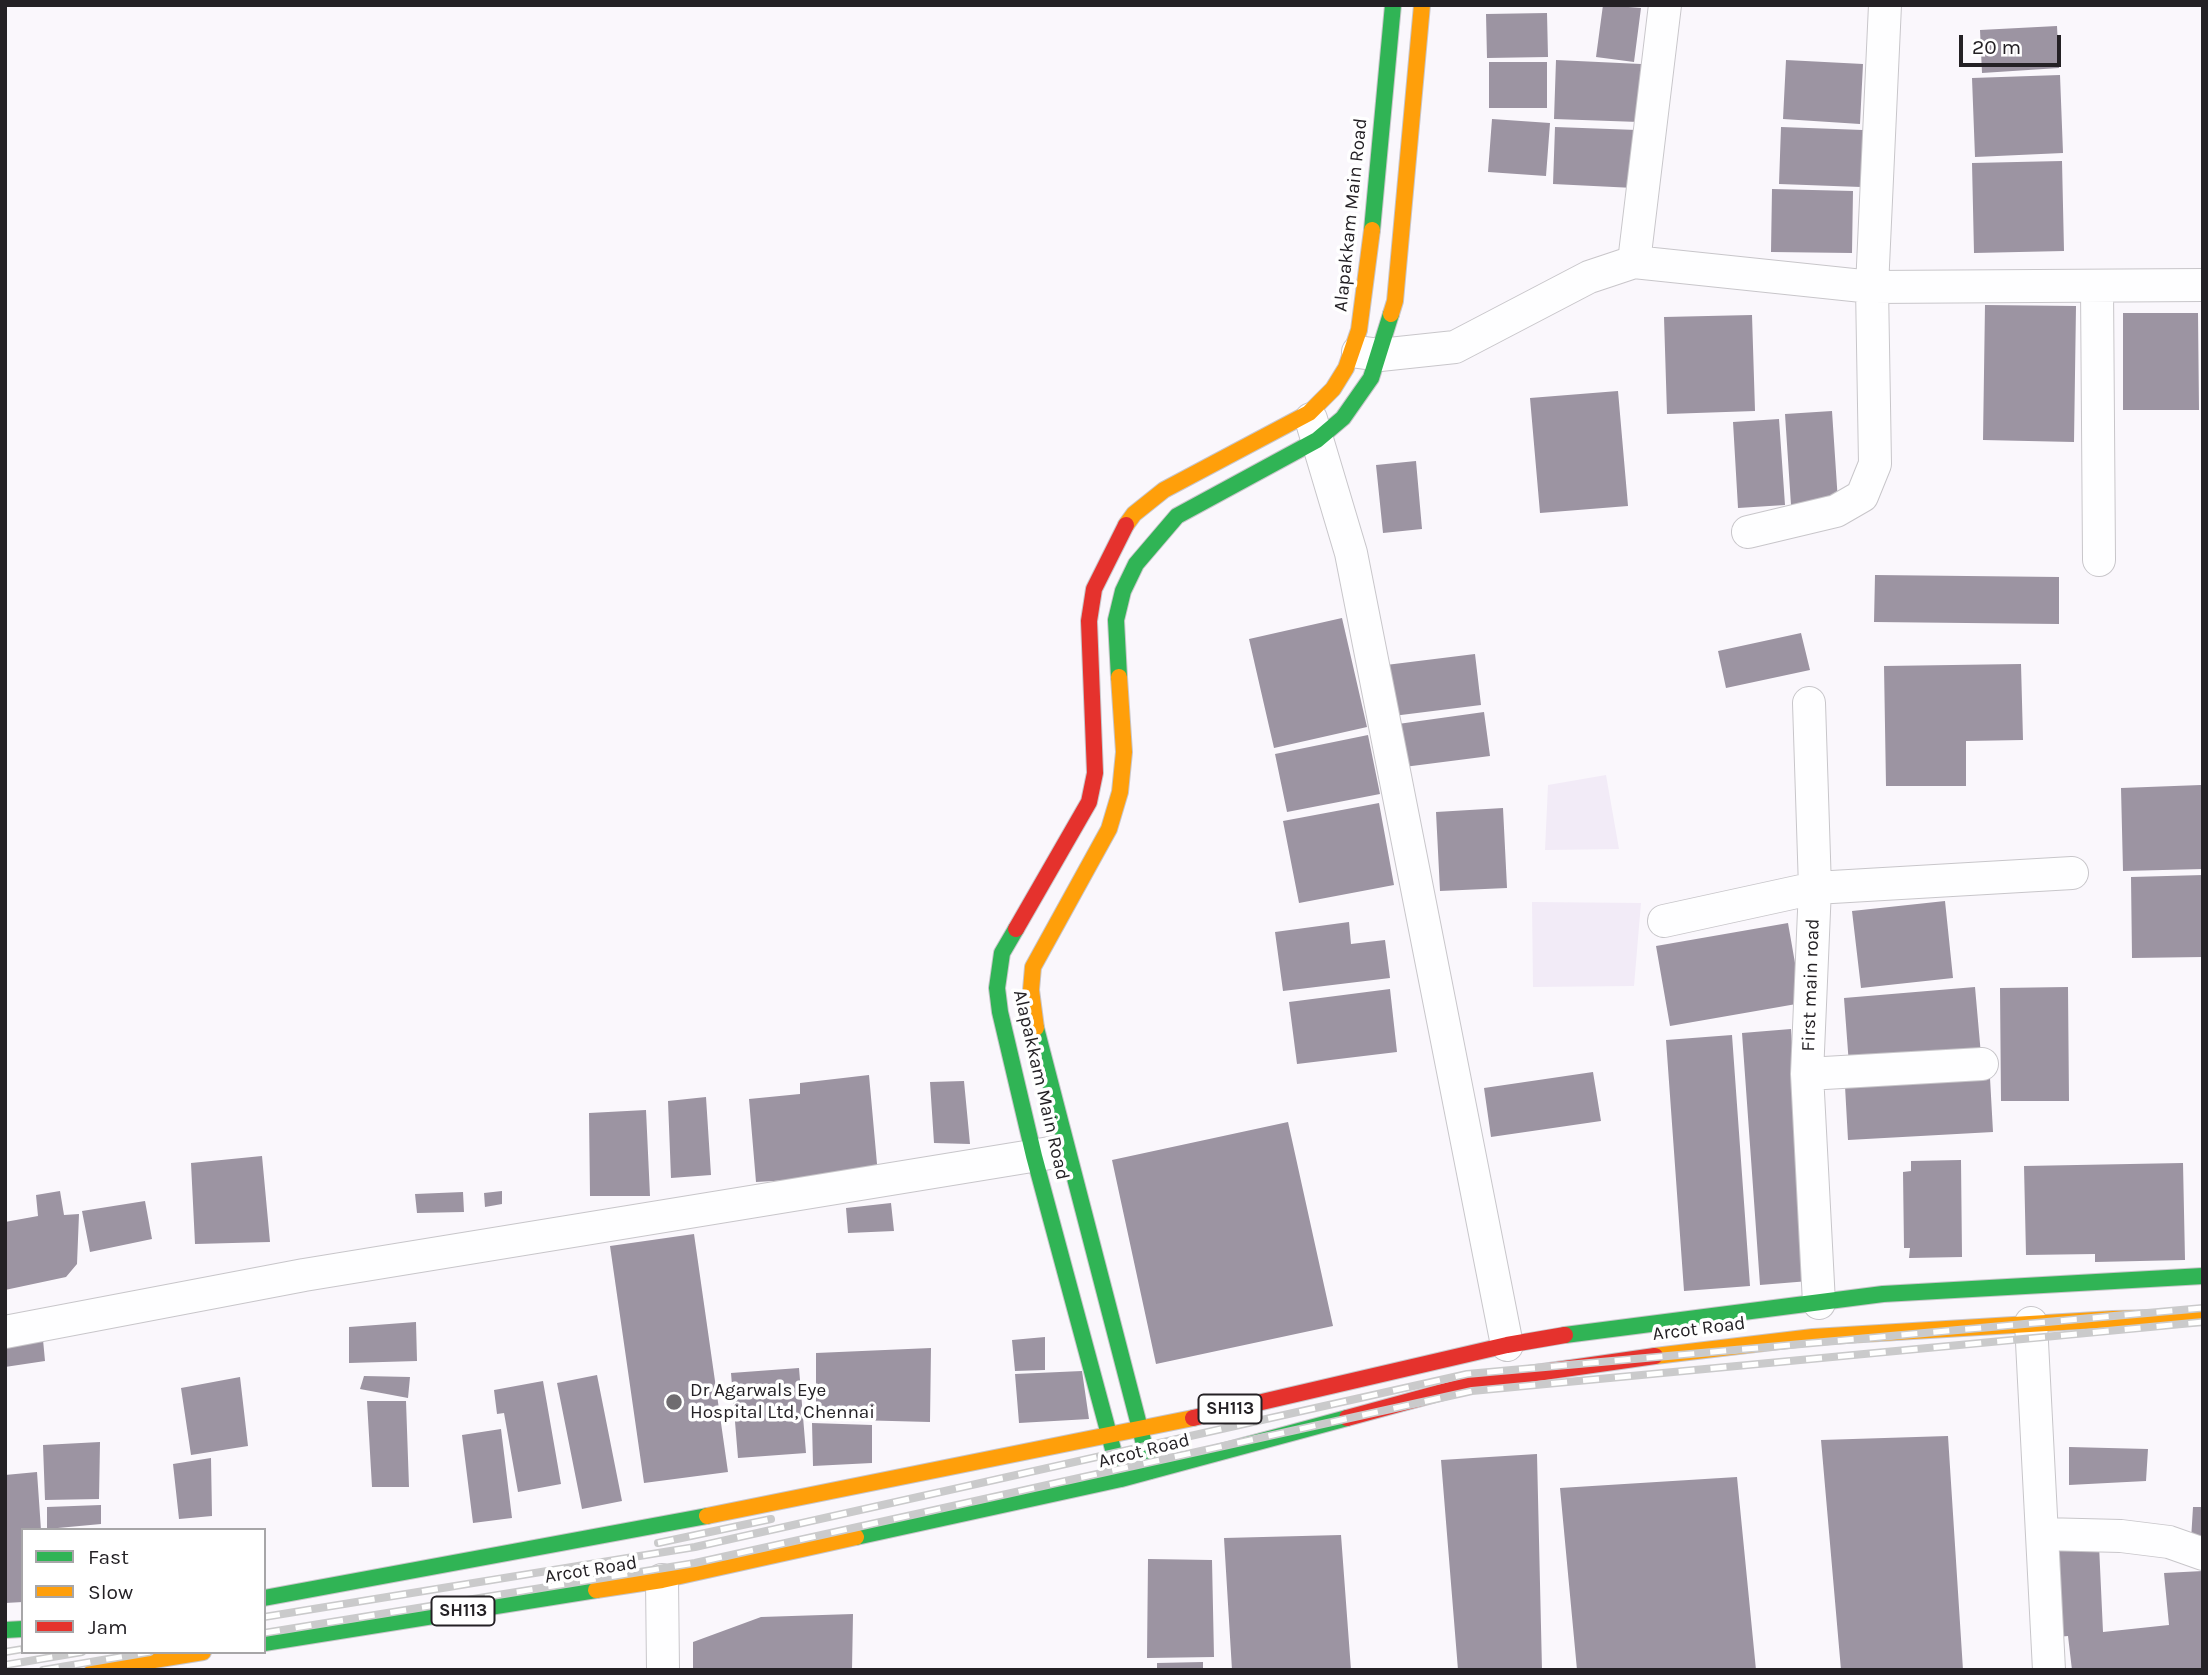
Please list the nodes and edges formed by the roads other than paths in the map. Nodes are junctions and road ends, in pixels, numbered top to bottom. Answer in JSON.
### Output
{"nodes":[{"id":1,"x":1392,"y":5,"type":"edge"},
{"id":2,"x":1422,"y":5,"type":"edge"},
{"id":3,"x":1665,"y":5,"type":"edge"},
{"id":4,"x":1885,"y":5,"type":"edge"},
{"id":5,"x":1634,"y":262,"type":"junction"},
{"id":6,"x":2203,"y":285,"type":"edge"},
{"id":7,"x":1872,"y":287,"type":"junction"},
{"id":8,"x":2096,"y":287,"type":"junction"},
{"id":9,"x":1366,"y":353,"type":"junction"},
{"id":10,"x":1313,"y":427,"type":"junction"},
{"id":11,"x":1748,"y":532,"type":"dead end"},
{"id":12,"x":2099,"y":560,"type":"dead end"},
{"id":13,"x":1809,"y":703,"type":"dead end"},
{"id":14,"x":2072,"y":873,"type":"dead end"},
{"id":15,"x":1815,"y":888,"type":"junction"},
{"id":16,"x":1664,"y":921,"type":"dead end"},
{"id":17,"x":1982,"y":1064,"type":"dead end"},
{"id":18,"x":1807,"y":1074,"type":"junction"},
{"id":19,"x":1068,"y":1151,"type":"junction"},
{"id":20,"x":1034,"y":1156,"type":"junction"},
{"id":21,"x":2203,"y":1276,"type":"edge"},
{"id":22,"x":1819,"y":1303,"type":"junction"},
{"id":23,"x":2203,"y":1317,"type":"edge"},
{"id":24,"x":2031,"y":1324,"type":"junction"},
{"id":25,"x":5,"y":1332,"type":"edge"},
{"id":26,"x":1507,"y":1345,"type":"junction"},
{"id":27,"x":1141,"y":1430,"type":"junction"},
{"id":28,"x":1109,"y":1437,"type":"junction"},
{"id":29,"x":1151,"y":1471,"type":"junction"},
{"id":30,"x":1121,"y":1479,"type":"junction"},
{"id":31,"x":2042,"y":1534,"type":"junction"},
{"id":32,"x":2203,"y":1554,"type":"edge"},
{"id":33,"x":662,"y":1580,"type":"junction"},
{"id":34,"x":266,"y":1598,"type":"edge"},
{"id":35,"x":266,"y":1643,"type":"edge"},
{"id":36,"x":191,"y":1654,"type":"edge"},
{"id":37,"x":93,"y":1670,"type":"edge"},
{"id":38,"x":663,"y":1670,"type":"edge"},
{"id":39,"x":2049,"y":1670,"type":"edge"}],
"edges":[{"from":1,"to":9,"type":"main road","name":"Alapakkam Main Road"},
{"from":2,"to":9,"type":"main road","name":"Alapakkam Main Road"},
{"from":3,"to":5,"type":"street"},
{"from":4,"to":7,"type":"street"},
{"from":5,"to":7,"type":"street"},
{"from":5,"to":9,"type":"street"},
{"from":6,"to":8,"type":"street"},
{"from":7,"to":8,"type":"street"},
{"from":7,"to":11,"type":"street"},
{"from":8,"to":12,"type":"street"},
{"from":9,"to":10,"type":"main road","name":"Alapakkam Main Road"},
{"from":9,"to":10,"type":"main road","name":"Alapakkam Main Road"},
{"from":10,"to":19,"type":"main road","name":"Alapakkam Main Road"},
{"from":10,"to":20,"type":"main road","name":"Alapakkam Main Road"},
{"from":10,"to":26,"type":"street"},
{"from":13,"to":15,"type":"street"},
{"from":14,"to":15,"type":"street","name":"First main road"},
{"from":15,"to":16,"type":"street","name":"First main road"},
{"from":15,"to":18,"type":"street","name":"First main road"},
{"from":17,"to":18,"type":"street","name":"First main road"},
{"from":18,"to":22,"type":"street"},
{"from":19,"to":20,"type":"street"},
{"from":19,"to":27,"type":"main road","name":"Alapakkam Main Road"},
{"from":20,"to":25,"type":"street"},
{"from":20,"to":28,"type":"main road","name":"Alapakkam Main Road"},
{"from":21,"to":22,"type":"main road","name":"Arcot Road","number":"SH113"},
{"from":22,"to":26,"type":"main road","name":"Arcot Road","number":"SH113"},
{"from":23,"to":24,"type":"main road","name":"Arcot Road","number":"SH113"},
{"from":24,"to":29,"type":"main road","name":"Arcot Road","number":"SH113"},
{"from":24,"to":31,"type":"street"},
{"from":26,"to":27,"type":"main road","name":"Arcot Road","number":"SH113"},
{"from":27,"to":28,"type":"main road","name":"Arcot Road","number":"SH113"},
{"from":27,"to":29,"type":"main road","name":"Alapakkam Main Road"},
{"from":28,"to":30,"type":"main road","name":"Alapakkam Main Road"},
{"from":28,"to":34,"type":"main road","name":"Arcot Road","number":"SH113"},
{"from":29,"to":30,"type":"main road","name":"Arcot Road","number":"SH113"},
{"from":30,"to":33,"type":"main road","name":"Arcot Road","number":"SH113"},
{"from":31,"to":32,"type":"street"},
{"from":31,"to":39,"type":"street"},
{"from":33,"to":35,"type":"main road","name":"Arcot Road","number":"SH113"},
{"from":33,"to":38,"type":"street"},
{"from":36,"to":37,"type":"main road"}]}
